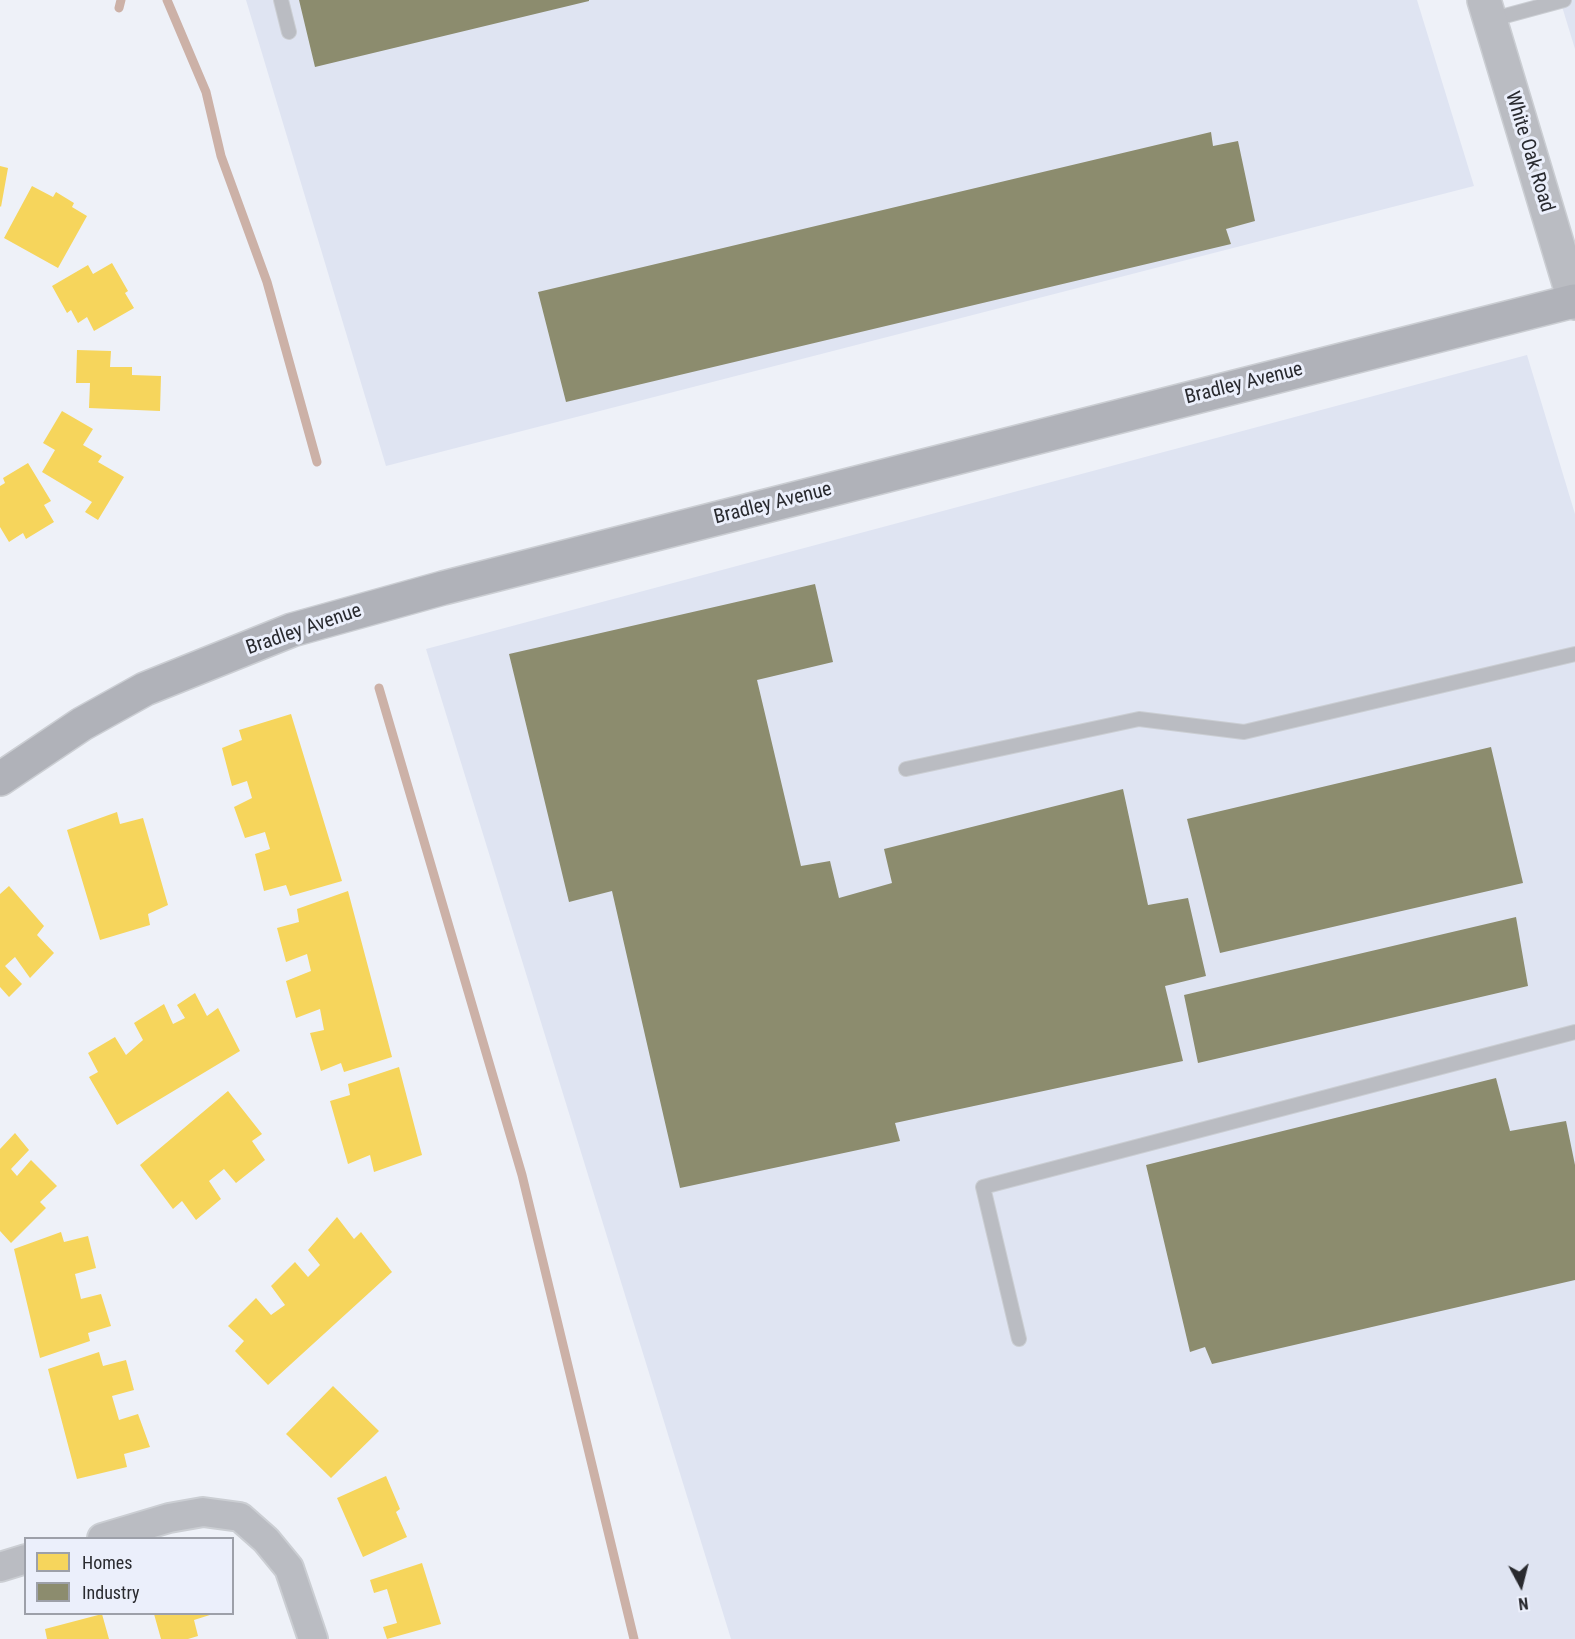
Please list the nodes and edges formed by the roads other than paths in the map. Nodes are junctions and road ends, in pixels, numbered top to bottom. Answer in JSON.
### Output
{"nodes":[{"id":1,"x":281,"y":0,"type":"edge"},
{"id":2,"x":1564,"y":0,"type":"edge"},
{"id":3,"x":1487,"y":10,"type":"edge"},
{"id":4,"x":289,"y":32,"type":"dead end"},
{"id":5,"x":1575,"y":302,"type":"edge"},
{"id":6,"x":1575,"y":654,"type":"edge"},
{"id":7,"x":906,"y":769,"type":"dead end"},
{"id":8,"x":0,"y":779,"type":"edge"},
{"id":9,"x":1575,"y":1032,"type":"edge"},
{"id":10,"x":1019,"y":1339,"type":"dead end"},
{"id":11,"x":108,"y":1537,"type":"edge"},
{"id":12,"x":24,"y":1561,"type":"edge"},
{"id":13,"x":0,"y":1567,"type":"edge"},
{"id":14,"x":314,"y":1639,"type":"edge"}],
"edges":[{"from":1,"to":4,"type":"lane"},
{"from":2,"to":3,"type":"lane"},
{"from":3,"to":5,"type":"street","name":"White Oak Road"},
{"from":5,"to":8,"type":"main road","name":"Bradley Avenue"},
{"from":6,"to":7,"type":"lane"},
{"from":9,"to":10,"type":"lane"},
{"from":11,"to":14,"type":"street"},
{"from":12,"to":13,"type":"street"}]}
